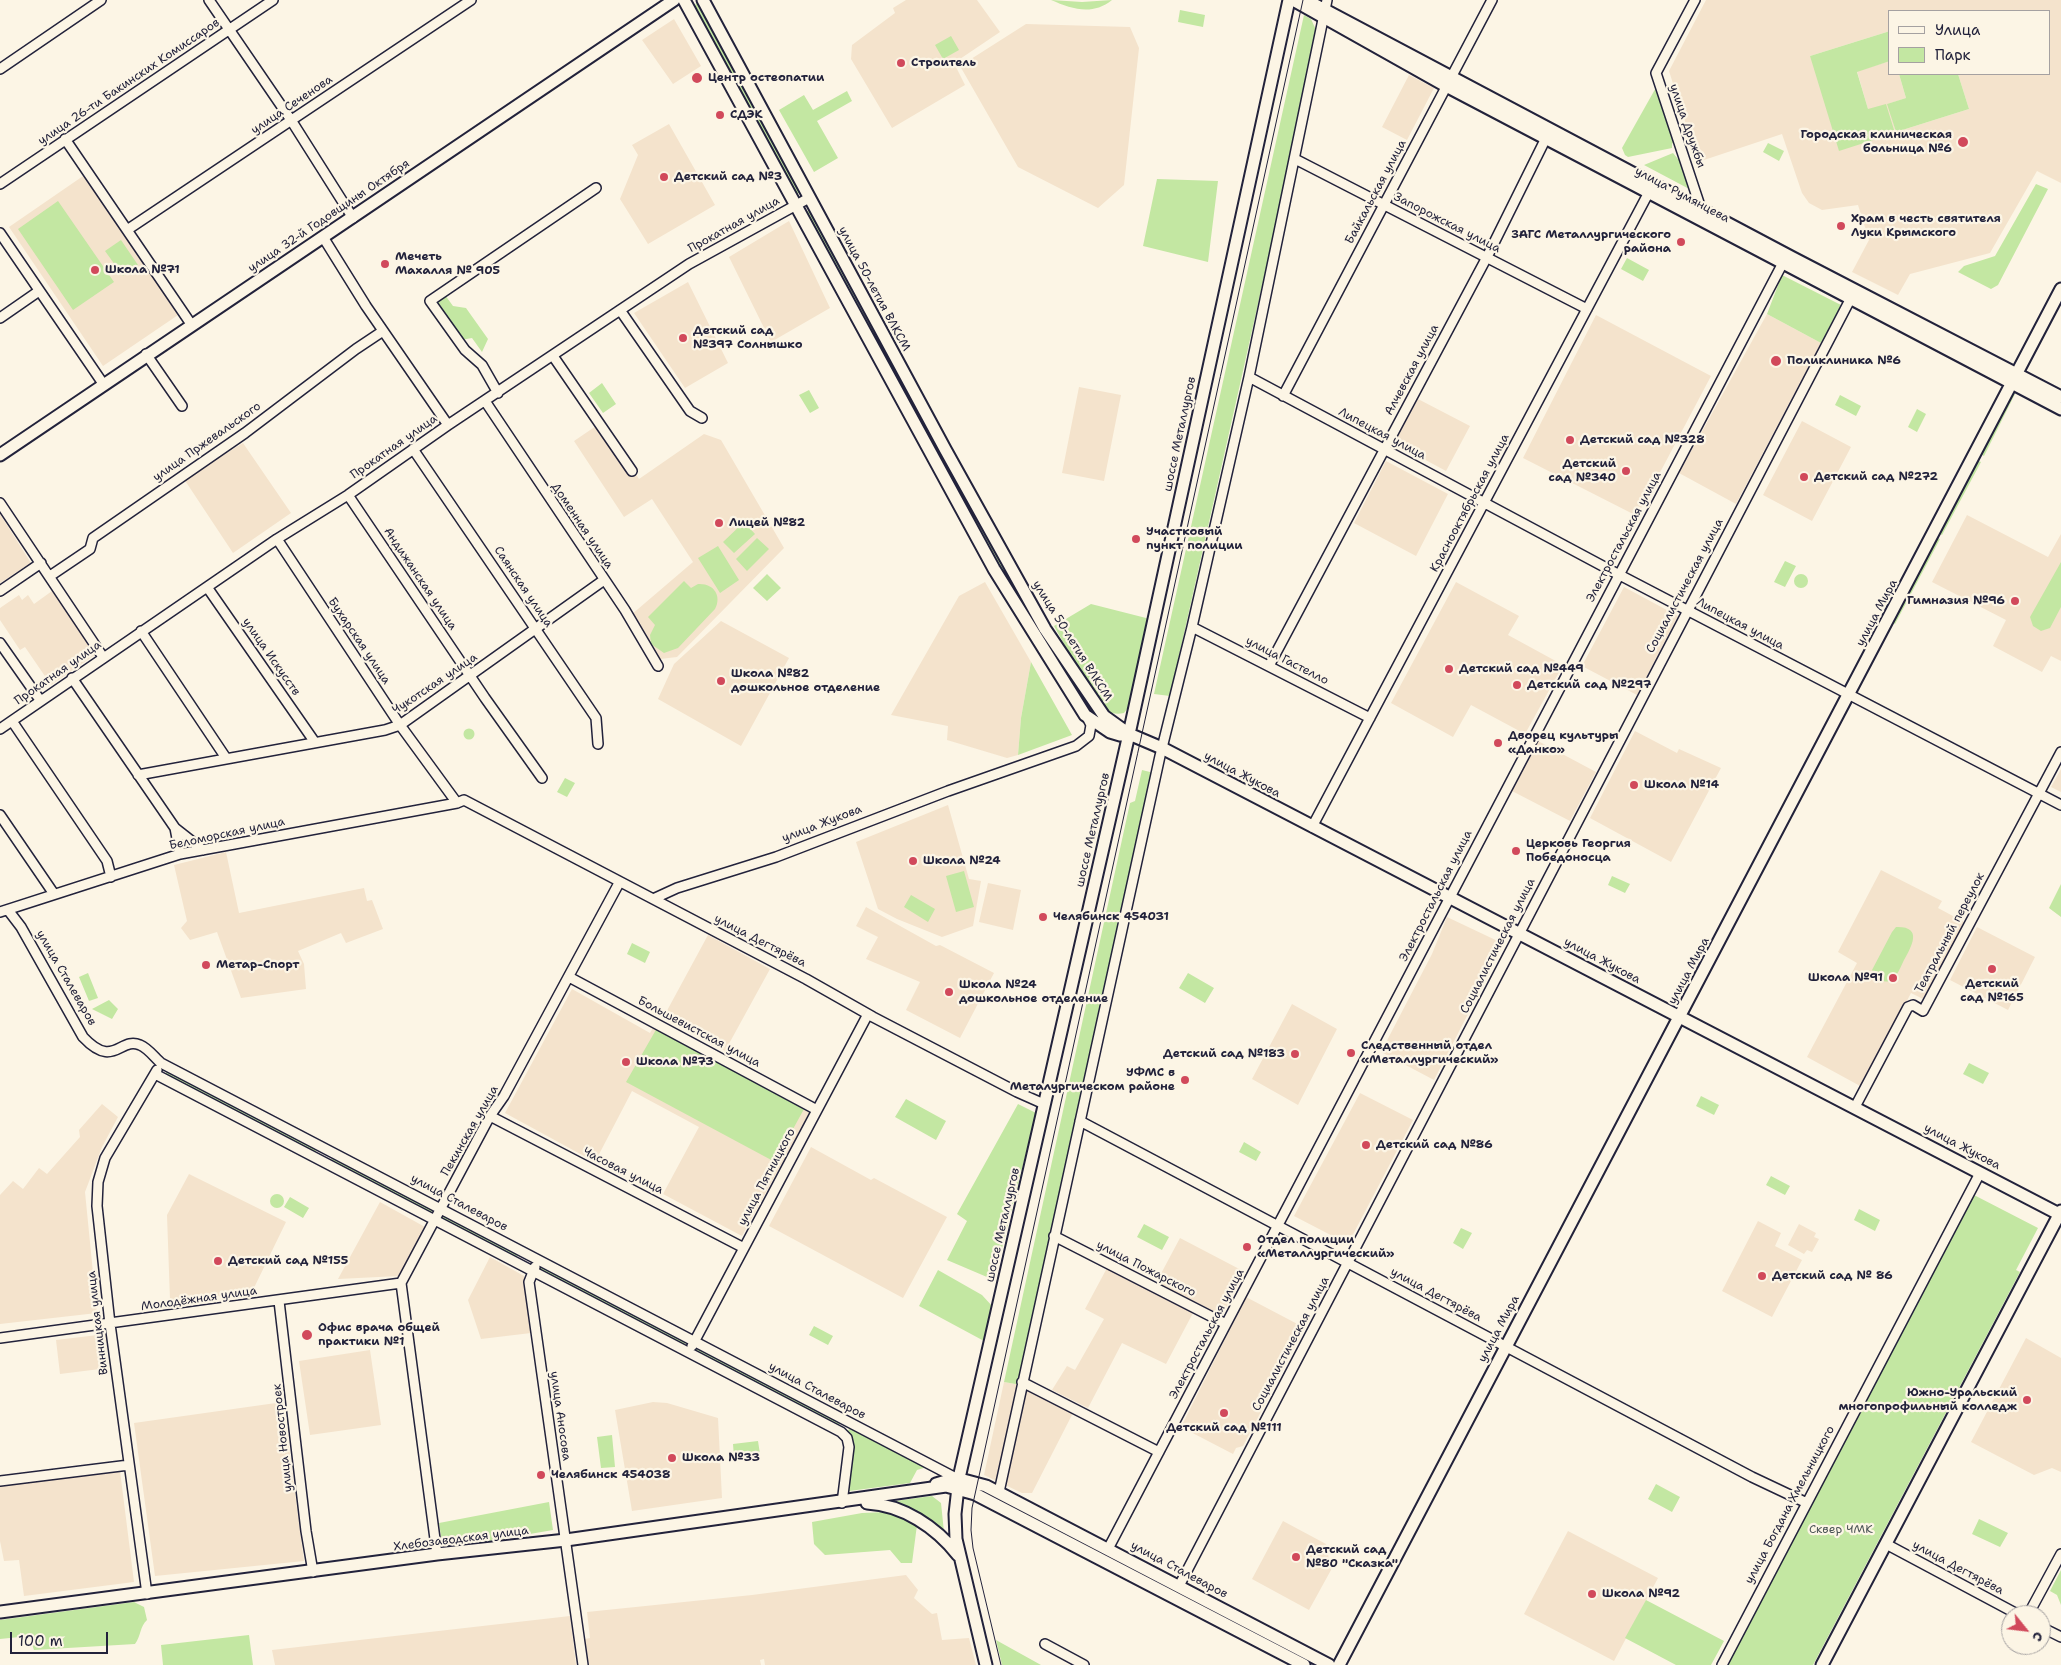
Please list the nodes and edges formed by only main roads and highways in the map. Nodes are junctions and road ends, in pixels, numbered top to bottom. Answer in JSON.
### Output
{"nodes":[{"id":1,"x":674,"y":0,"type":"edge"},
{"id":2,"x":684,"y":0,"type":"edge"},
{"id":3,"x":703,"y":0,"type":"edge"},
{"id":4,"x":1289,"y":0,"type":"edge"},
{"id":5,"x":1293,"y":0,"type":"edge"},
{"id":6,"x":1307,"y":0,"type":"edge"},
{"id":7,"x":1325,"y":9,"type":"edge"},
{"id":8,"x":1449,"y":82,"type":"junction"},
{"id":9,"x":1616,"y":170,"type":"junction"},
{"id":10,"x":1785,"y":259,"type":"junction"},
{"id":11,"x":2061,"y":289,"type":"edge"},
{"id":12,"x":2015,"y":379,"type":"junction"},
{"id":13,"x":2061,"y":397,"type":"edge"},
{"id":14,"x":2061,"y":409,"type":"edge"},
{"id":15,"x":0,"y":455,"type":"edge"},
{"id":16,"x":1129,"y":734,"type":"junction"},
{"id":17,"x":1680,"y":1017,"type":"junction"},
{"id":18,"x":2060,"y":1213,"type":"edge"},
{"id":19,"x":958,"y":1481,"type":"junction"},
{"id":20,"x":998,"y":1492,"type":"junction"},
{"id":21,"x":846,"y":1502,"type":"junction"},
{"id":22,"x":993,"y":1503,"type":"junction"},
{"id":23,"x":1108,"y":1548,"type":"junction"},
{"id":24,"x":961,"y":1559,"type":"junction"},
{"id":25,"x":1102,"y":1560,"type":"junction"},
{"id":26,"x":0,"y":1612,"type":"edge"},
{"id":27,"x":986,"y":1665,"type":"edge"},
{"id":28,"x":1304,"y":1665,"type":"edge"},
{"id":29,"x":1329,"y":1665,"type":"edge"},
{"id":30,"x":1339,"y":1665,"type":"edge"},
{"id":31,"x":1822,"y":1665,"type":"edge"}],
"edges":[{"from":1,"to":15,"type":"main road","name":"улица 32-й Годовщины Октября"},
{"from":2,"to":16,"type":"main road"},
{"from":3,"to":16,"type":"main road","name":"улица 50-летия ВЛКСМ"},
{"from":4,"to":16,"type":"main road","name":"шоссе Металлургов"},
{"from":5,"to":7,"type":"main road","name":"улица Румянцева"},
{"from":6,"to":7,"type":"main road","name":"улица Румянцева"},
{"from":7,"to":8,"type":"main road","name":"улица Румянцева"},
{"from":8,"to":9,"type":"main road","name":"улица Румянцева"},
{"from":8,"to":9,"type":"main road","name":"улица Румянцева"},
{"from":9,"to":10,"type":"main road","name":"улица Румянцева"},
{"from":9,"to":10,"type":"main road","name":"улица Румянцева"},
{"from":10,"to":12,"type":"main road","name":"улица Румянцева"},
{"from":11,"to":12,"type":"main road","name":"улица Мира"},
{"from":12,"to":13,"type":"main road","name":"улица Румянцева"},
{"from":12,"to":14,"type":"main road","name":"улица Румянцева"},
{"from":12,"to":17,"type":"main road","name":"улица Мира"},
{"from":16,"to":17,"type":"main road","name":"улица Жукова"},
{"from":16,"to":19,"type":"main road","name":"шоссе Металлургов"},
{"from":17,"to":18,"type":"main road","name":"улица Жукова"},
{"from":17,"to":30,"type":"main road","name":"улица Мира"},
{"from":18,"to":31,"type":"main road"},
{"from":19,"to":20,"type":"main road","name":"улица Сталеваров"},
{"from":19,"to":21,"type":"main road","name":"Хлебозаводская улица"},
{"from":19,"to":22,"type":"main road","name":"улица Сталеваров"},
{"from":19,"to":24,"type":"main road","name":"шоссе Металлургов"},
{"from":20,"to":22,"type":"main road"},
{"from":20,"to":23,"type":"main road","name":"улица Сталеваров"},
{"from":21,"to":24,"type":"main road"},
{"from":21,"to":26,"type":"main road","name":"Хлебозаводская улица"},
{"from":22,"to":25,"type":"main road","name":"улица Сталеваров"},
{"from":23,"to":25,"type":"main road"},
{"from":23,"to":29,"type":"main road","name":"улица Сталеваров"},
{"from":24,"to":27,"type":"main road","name":"шоссе Металлургов"},
{"from":25,"to":28,"type":"main road","name":"улица Сталеваров"}]}
